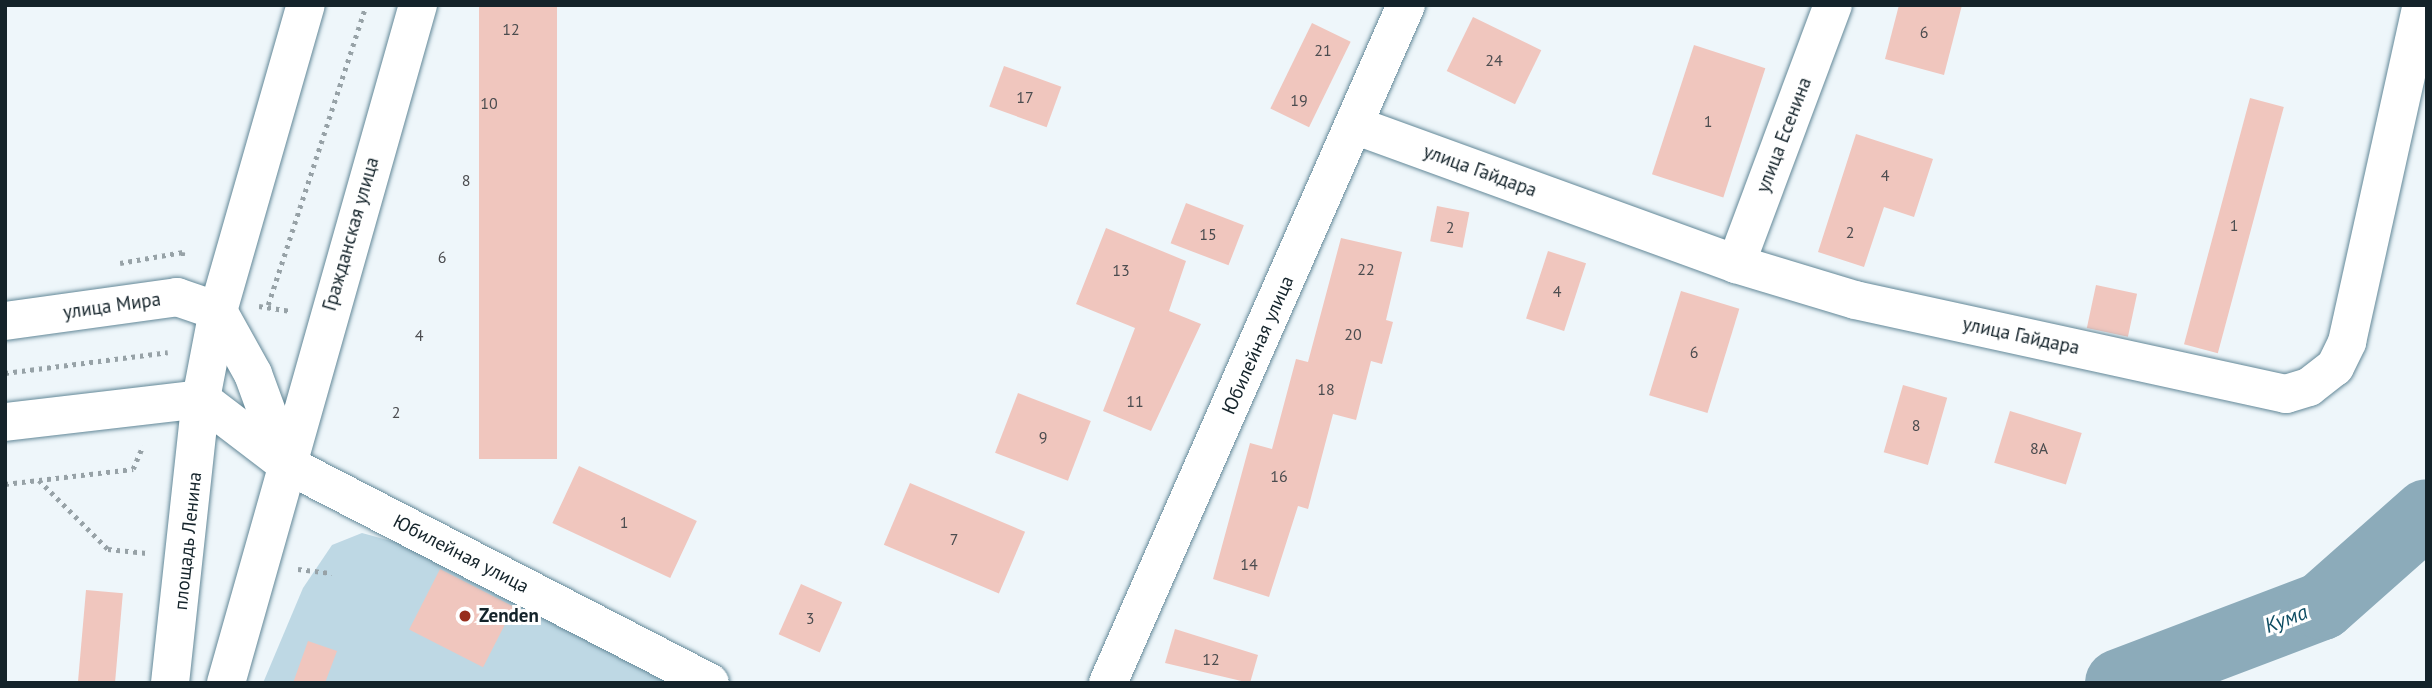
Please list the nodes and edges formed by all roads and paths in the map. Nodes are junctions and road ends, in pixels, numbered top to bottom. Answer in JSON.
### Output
{"nodes":[{"id":1,"x":306,"y":5,"type":"edge"},
{"id":2,"x":366,"y":5,"type":"edge"},
{"id":3,"x":418,"y":5,"type":"edge"},
{"id":4,"x":1406,"y":5,"type":"edge"},
{"id":5,"x":1833,"y":5,"type":"edge"},
{"id":6,"x":2422,"y":5,"type":"edge"},
{"id":7,"x":1354,"y":125,"type":"junction"},
{"id":8,"x":1736,"y":264,"type":"junction"},
{"id":9,"x":268,"y":304,"type":"junction"},
{"id":10,"x":218,"y":311,"type":"junction"},
{"id":11,"x":5,"y":321,"type":"edge"},
{"id":12,"x":326,"y":321,"type":"junction"},
{"id":13,"x":168,"y":352,"type":"dead end"},
{"id":14,"x":5,"y":373,"type":"edge"},
{"id":15,"x":201,"y":400,"type":"junction"},
{"id":16,"x":159,"y":404,"type":"junction"},
{"id":17,"x":5,"y":422,"type":"edge"},
{"id":18,"x":286,"y":464,"type":"junction"},
{"id":19,"x":5,"y":484,"type":"edge"},
{"id":20,"x":170,"y":683,"type":"edge"},
{"id":21,"x":226,"y":683,"type":"edge"},
{"id":22,"x":710,"y":683,"type":"edge"},
{"id":23,"x":1108,"y":683,"type":"edge"}],
"edges":[{"from":1,"to":10,"type":"street"},
{"from":2,"to":9,"type":"path"},
{"from":3,"to":12,"type":"street","name":"Гражданская улица"},
{"from":4,"to":7,"type":"street","name":"Юбилейная улица"},
{"from":5,"to":8,"type":"street","name":"улица Есенина"},
{"from":6,"to":8,"type":"street","name":"улица Гайдара"},
{"from":7,"to":8,"type":"street","name":"улица Гайдара"},
{"from":7,"to":23,"type":"street","name":"Юбилейная улица"},
{"from":9,"to":10,"type":"path"},
{"from":9,"to":12,"type":"path"},
{"from":10,"to":11,"type":"street","name":"улица Мира"},
{"from":10,"to":15,"type":"street"},
{"from":10,"to":18,"type":"street"},
{"from":12,"to":18,"type":"street","name":"Гражданская улица"},
{"from":13,"to":14,"type":"path"},
{"from":15,"to":16,"type":"street"},
{"from":15,"to":18,"type":"street","name":"Юбилейная улица"},
{"from":15,"to":20,"type":"street","name":"площадь Ленина"},
{"from":16,"to":17,"type":"street"},
{"from":16,"to":19,"type":"path"},
{"from":18,"to":21,"type":"street"},
{"from":18,"to":22,"type":"street","name":"Юбилейная улица"}]}
